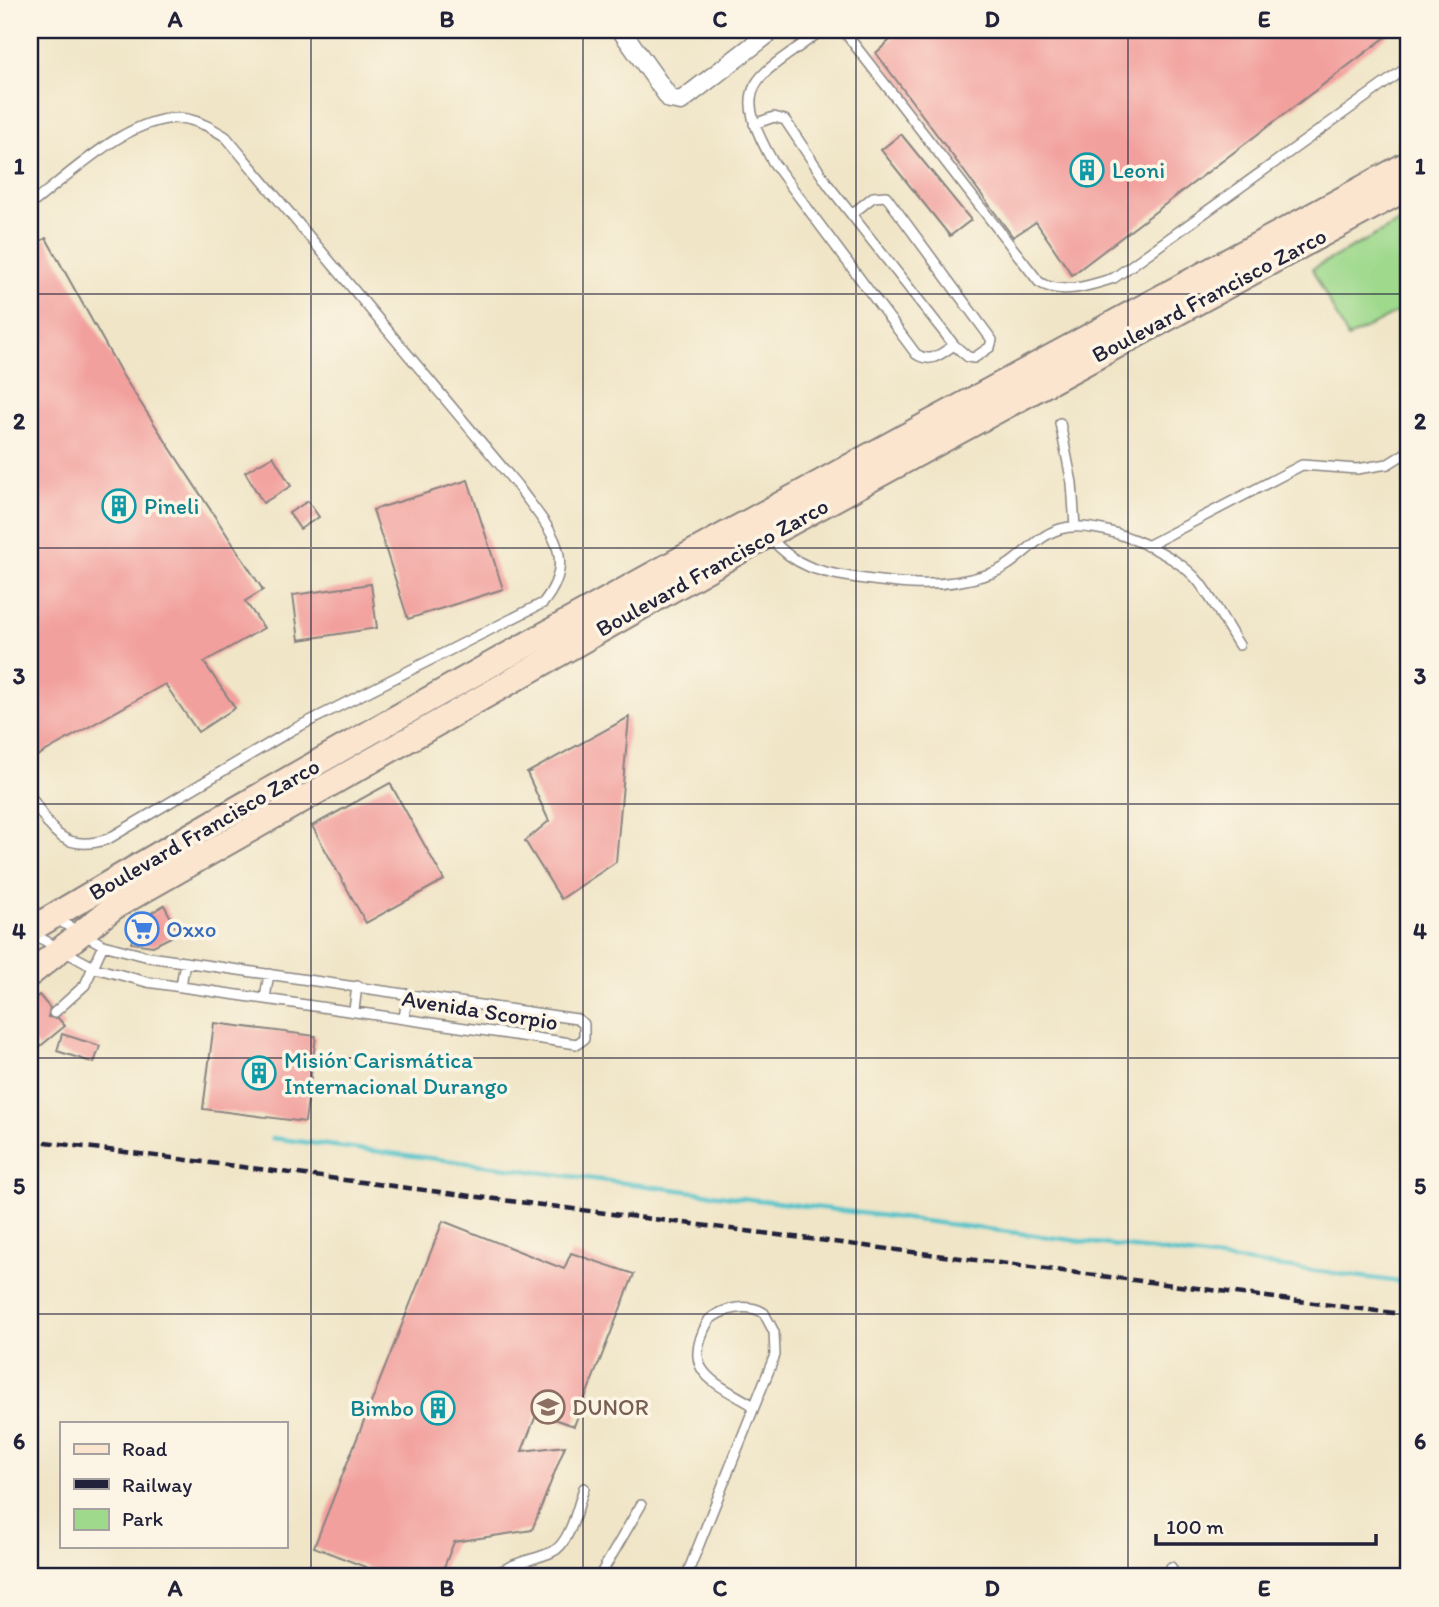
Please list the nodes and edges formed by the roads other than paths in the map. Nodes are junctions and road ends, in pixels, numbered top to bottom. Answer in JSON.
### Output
{"nodes":[{"id":1,"x":621,"y":30,"type":"edge"},
{"id":2,"x":773,"y":30,"type":"edge"},
{"id":3,"x":822,"y":30,"type":"edge"},
{"id":4,"x":843,"y":30,"type":"edge"},
{"id":5,"x":1409,"y":66,"type":"edge"},
{"id":6,"x":754,"y":124,"type":"junction"},
{"id":7,"x":1409,"y":163,"type":"edge"},
{"id":8,"x":1409,"y":187,"type":"edge"},
{"id":9,"x":30,"y":205,"type":"edge"},
{"id":10,"x":852,"y":214,"type":"junction"},
{"id":11,"x":954,"y":345,"type":"junction"},
{"id":12,"x":1017,"y":387,"type":"junction"},
{"id":13,"x":1060,"y":423,"type":"dead end"},
{"id":14,"x":1409,"y":452,"type":"edge"},
{"id":15,"x":1075,"y":527,"type":"junction"},
{"id":16,"x":750,"y":537,"type":"junction"},
{"id":17,"x":1147,"y":546,"type":"junction"},
{"id":18,"x":1239,"y":645,"type":"dead end"},
{"id":19,"x":415,"y":722,"type":"junction"},
{"id":20,"x":30,"y":794,"type":"edge"},
{"id":21,"x":52,"y":916,"type":"junction"},
{"id":22,"x":30,"y":931,"type":"edge"},
{"id":23,"x":92,"y":940,"type":"junction"},
{"id":24,"x":60,"y":951,"type":"junction"},
{"id":25,"x":185,"y":962,"type":"junction"},
{"id":26,"x":95,"y":968,"type":"junction"},
{"id":27,"x":30,"y":974,"type":"edge"},
{"id":28,"x":269,"y":974,"type":"junction"},
{"id":29,"x":181,"y":986,"type":"junction"},
{"id":30,"x":357,"y":986,"type":"junction"},
{"id":31,"x":408,"y":994,"type":"junction"},
{"id":32,"x":265,"y":998,"type":"junction"},
{"id":33,"x":354,"y":1010,"type":"junction"},
{"id":34,"x":54,"y":1013,"type":"dead end"},
{"id":35,"x":404,"y":1017,"type":"junction"},
{"id":36,"x":754,"y":1406,"type":"junction"},
{"id":37,"x":584,"y":1488,"type":"dead end"},
{"id":38,"x":641,"y":1504,"type":"dead end"},
{"id":39,"x":1171,"y":1567,"type":"dead end"},
{"id":40,"x":500,"y":1572,"type":"dead end"},
{"id":41,"x":599,"y":1577,"type":"edge"},
{"id":42,"x":686,"y":1577,"type":"edge"},
{"id":43,"x":1176,"y":1577,"type":"edge"}],
"edges":[{"from":1,"to":2,"type":"street"},
{"from":3,"to":6,"type":"lane"},
{"from":4,"to":5,"type":"lane"},
{"from":6,"to":10,"type":"lane"},
{"from":6,"to":11,"type":"lane"},
{"from":7,"to":12,"type":"main road","name":"Boulevard Francisco Zarco"},
{"from":8,"to":12,"type":"main road","name":"Boulevard Francisco Zarco"},
{"from":9,"to":20,"type":"lane"},
{"from":10,"to":11,"type":"lane"},
{"from":10,"to":11,"type":"lane"},
{"from":12,"to":16,"type":"main road","name":"Boulevard Francisco Zarco"},
{"from":13,"to":15,"type":"lane"},
{"from":14,"to":17,"type":"lane"},
{"from":15,"to":16,"type":"lane"},
{"from":15,"to":17,"type":"lane"},
{"from":16,"to":19,"type":"main road","name":"Boulevard Francisco Zarco"},
{"from":17,"to":18,"type":"lane"},
{"from":19,"to":21,"type":"main road","name":"Boulevard Francisco Zarco"},
{"from":19,"to":23,"type":"main road","name":"Boulevard Francisco Zarco"},
{"from":21,"to":22,"type":"main road","name":"Boulevard Francisco Zarco"},
{"from":21,"to":23,"type":"lane","name":"Avenida Scorpio"},
{"from":22,"to":24,"type":"lane","name":"Avenida Scorpio"},
{"from":23,"to":24,"type":"main road","name":"Boulevard Francisco Zarco"},
{"from":23,"to":25,"type":"lane","name":"Avenida Scorpio"},
{"from":23,"to":26,"type":"lane"},
{"from":24,"to":26,"type":"lane","name":"Avenida Scorpio"},
{"from":24,"to":27,"type":"main road","name":"Boulevard Francisco Zarco"},
{"from":25,"to":28,"type":"lane","name":"Avenida Scorpio"},
{"from":25,"to":29,"type":"lane"},
{"from":26,"to":29,"type":"lane","name":"Avenida Scorpio"},
{"from":26,"to":34,"type":"lane"},
{"from":28,"to":30,"type":"lane","name":"Avenida Scorpio"},
{"from":28,"to":32,"type":"lane"},
{"from":29,"to":32,"type":"lane","name":"Avenida Scorpio"},
{"from":30,"to":31,"type":"lane","name":"Avenida Scorpio"},
{"from":30,"to":33,"type":"lane"},
{"from":31,"to":35,"type":"lane"},
{"from":31,"to":35,"type":"lane","name":"Avenida Scorpio"},
{"from":32,"to":33,"type":"lane","name":"Avenida Scorpio"},
{"from":33,"to":35,"type":"lane","name":"Avenida Scorpio"},
{"from":36,"to":36,"type":"lane"},
{"from":36,"to":42,"type":"lane"},
{"from":37,"to":40,"type":"lane"},
{"from":38,"to":41,"type":"lane"},
{"from":39,"to":43,"type":"lane"}]}
